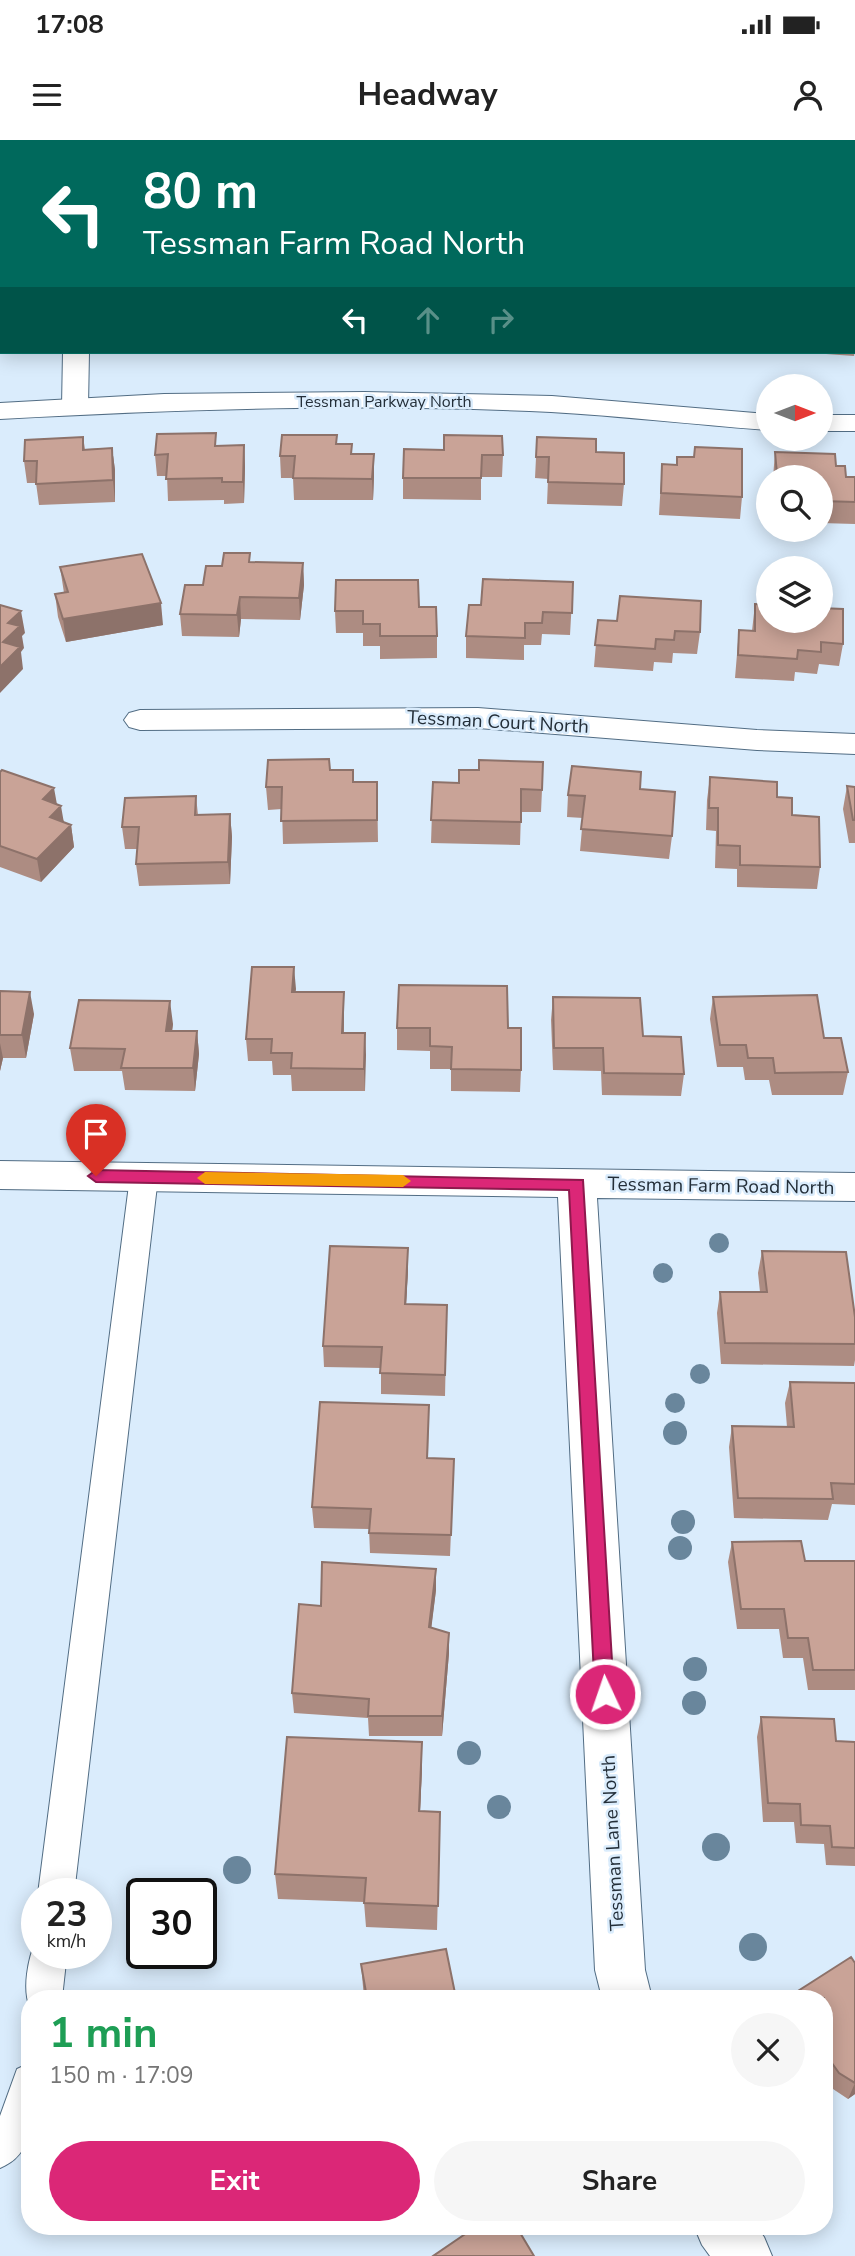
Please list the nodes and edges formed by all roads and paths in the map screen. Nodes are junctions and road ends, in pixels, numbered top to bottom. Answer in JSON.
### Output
{"nodes":[{"id":1,"x":76,"y":354,"type":"edge"},
{"id":2,"x":75,"y":406,"type":"junction"},
{"id":3,"x":0,"y":411,"type":"edge"},
{"id":4,"x":756,"y":421,"type":"edge"},
{"id":5,"x":833,"y":423,"type":"edge"},
{"id":6,"x":855,"y":424,"type":"edge"},
{"id":7,"x":140,"y":720,"type":"dead end"},
{"id":8,"x":855,"y":744,"type":"edge"},
{"id":9,"x":0,"y":1175,"type":"edge"},
{"id":10,"x":144,"y":1177,"type":"junction"},
{"id":11,"x":577,"y":1184,"type":"junction"},
{"id":12,"x":855,"y":1187,"type":"edge"},
{"id":13,"x":58,"y":1878,"type":"edge"},
{"id":14,"x":47,"y":1969,"type":"edge"},
{"id":15,"x":45,"y":1990,"type":"edge"},
{"id":16,"x":625,"y":1990,"type":"edge"},
{"id":17,"x":21,"y":2110,"type":"edge"},
{"id":18,"x":0,"y":2149,"type":"edge"},
{"id":19,"x":728,"y":2235,"type":"edge"},
{"id":20,"x":745,"y":2256,"type":"edge"}],
"edges":[{"from":1,"to":2,"type":"street"},
{"from":2,"to":3,"type":"street","name":"Tessman Parkway North"},
{"from":2,"to":4,"type":"street","name":"Tessman Parkway North"},
{"from":5,"to":6,"type":"street"},
{"from":7,"to":8,"type":"street","name":"Tessman Court North"},
{"from":9,"to":10,"type":"street","name":"Tessman Farm Road North"},
{"from":10,"to":11,"type":"street","name":"Tessman Farm Road North"},
{"from":10,"to":13,"type":"lane"},
{"from":11,"to":12,"type":"street","name":"Tessman Farm Road North"},
{"from":11,"to":16,"type":"street","name":"Tessman Lane North"},
{"from":14,"to":15,"type":"lane"},
{"from":17,"to":18,"type":"lane"},
{"from":19,"to":20,"type":"street"}]}
